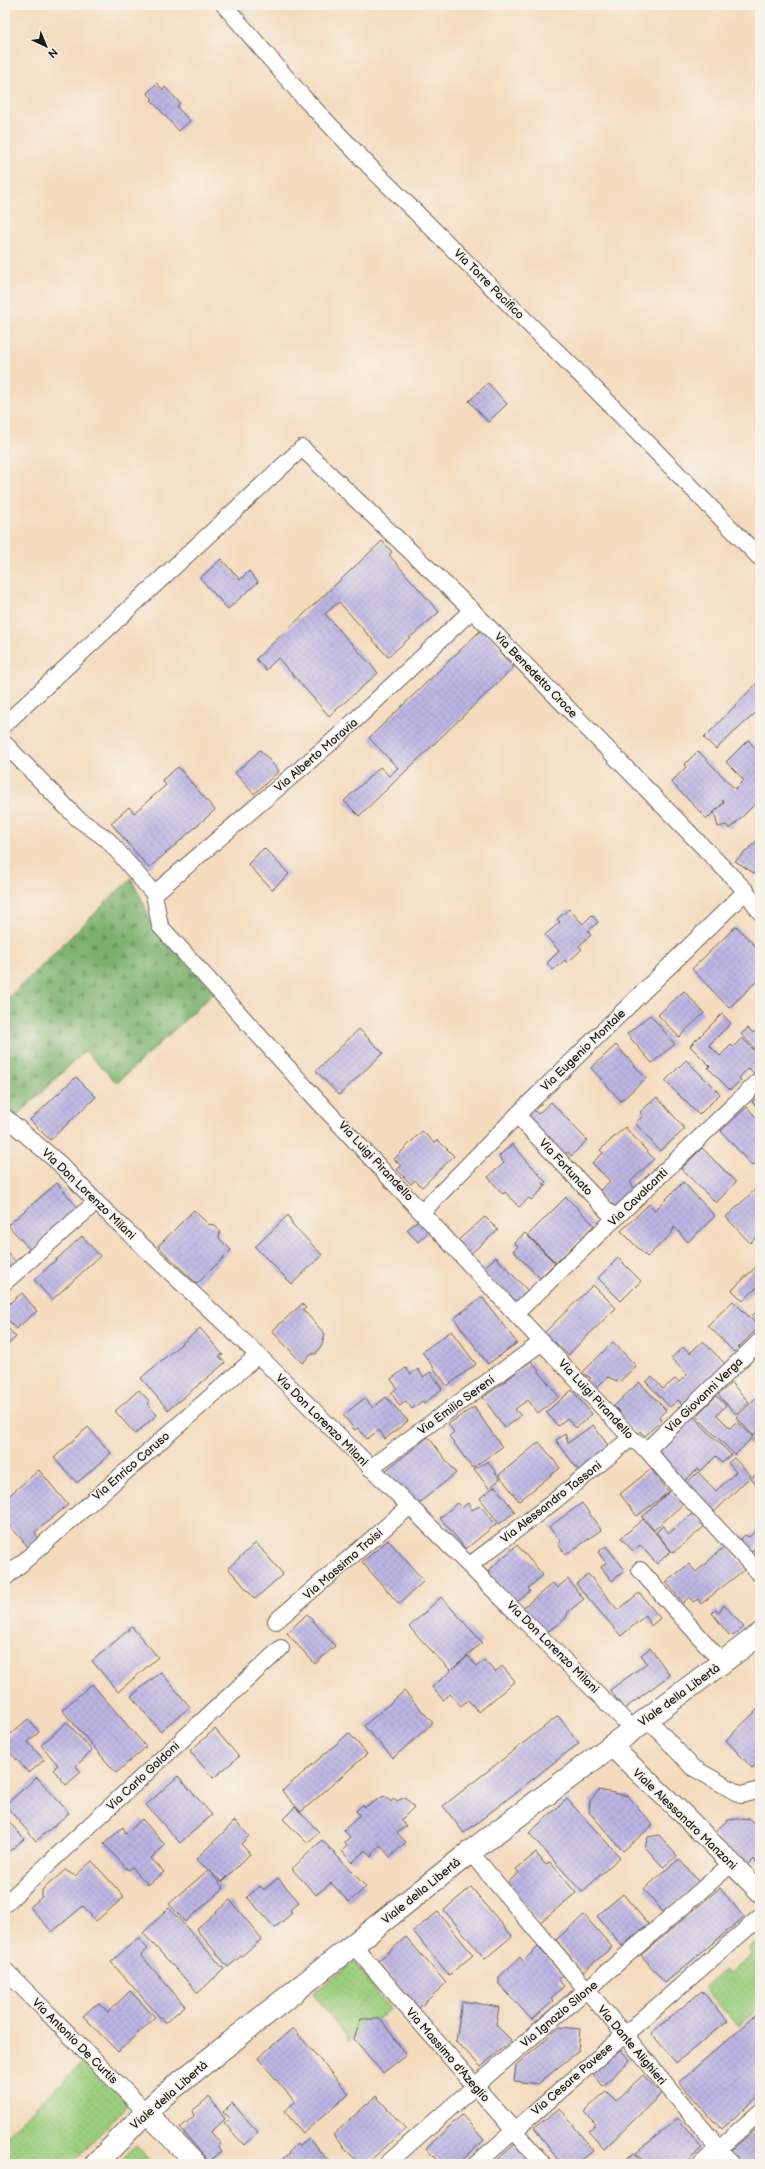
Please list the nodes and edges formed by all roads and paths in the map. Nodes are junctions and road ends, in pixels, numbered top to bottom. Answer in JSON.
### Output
{"nodes":[{"id":1,"x":224,"y":5,"type":"edge"},
{"id":2,"x":760,"y":558,"type":"edge"},
{"id":3,"x":472,"y":610,"type":"junction"},
{"id":4,"x":5,"y":724,"type":"edge"},
{"id":5,"x":5,"y":744,"type":"edge"},
{"id":6,"x":746,"y":891,"type":"junction"},
{"id":7,"x":154,"y":894,"type":"junction"},
{"id":8,"x":760,"y":912,"type":"edge"},
{"id":9,"x":760,"y":1080,"type":"edge"},
{"id":10,"x":518,"y":1115,"type":"junction"},
{"id":11,"x":5,"y":1117,"type":"edge"},
{"id":12,"x":96,"y":1202,"type":"junction"},
{"id":13,"x":423,"y":1211,"type":"junction"},
{"id":14,"x":615,"y":1218,"type":"junction"},
{"id":15,"x":5,"y":1282,"type":"edge"},
{"id":16,"x":516,"y":1313,"type":"junction"},
{"id":17,"x":760,"y":1341,"type":"edge"},
{"id":18,"x":542,"y":1342,"type":"junction"},
{"id":19,"x":258,"y":1355,"type":"junction"},
{"id":20,"x":631,"y":1438,"type":"junction"},
{"id":21,"x":647,"y":1450,"type":"junction"},
{"id":22,"x":370,"y":1468,"type":"junction"},
{"id":23,"x":409,"y":1507,"type":"junction"},
{"id":24,"x":470,"y":1565,"type":"junction"},
{"id":25,"x":640,"y":1570,"type":"dead end"},
{"id":26,"x":760,"y":1574,"type":"edge"},
{"id":27,"x":5,"y":1578,"type":"edge"},
{"id":28,"x":276,"y":1621,"type":"dead end"},
{"id":29,"x":760,"y":1634,"type":"edge"},
{"id":30,"x":282,"y":1648,"type":"dead end"},
{"id":31,"x":722,"y":1663,"type":"junction"},
{"id":32,"x":640,"y":1724,"type":"junction"},
{"id":33,"x":611,"y":1746,"type":"junction"},
{"id":34,"x":760,"y":1790,"type":"edge"},
{"id":35,"x":470,"y":1852,"type":"junction"},
{"id":36,"x":731,"y":1864,"type":"junction"},
{"id":37,"x":760,"y":1892,"type":"edge"},
{"id":38,"x":5,"y":1904,"type":"edge"},
{"id":39,"x":760,"y":1917,"type":"edge"},
{"id":40,"x":353,"y":1945,"type":"junction"},
{"id":41,"x":5,"y":1970,"type":"edge"},
{"id":42,"x":586,"y":1991,"type":"junction"},
{"id":43,"x":624,"y":2034,"type":"junction"},
{"id":44,"x":474,"y":2086,"type":"junction"},
{"id":45,"x":146,"y":2112,"type":"junction"},
{"id":46,"x":760,"y":2112,"type":"edge"},
{"id":47,"x":514,"y":2130,"type":"junction"},
{"id":48,"x":718,"y":2149,"type":"junction"},
{"id":49,"x":96,"y":2164,"type":"edge"},
{"id":50,"x":196,"y":2164,"type":"edge"},
{"id":51,"x":387,"y":2164,"type":"edge"},
{"id":52,"x":476,"y":2164,"type":"edge"},
{"id":53,"x":543,"y":2164,"type":"edge"},
{"id":54,"x":701,"y":2164,"type":"edge"},
{"id":55,"x":732,"y":2164,"type":"edge"}],
"edges":[{"from":1,"to":2,"type":"street","name":"Via Torre Pacifico"},
{"from":3,"to":4,"type":"street","name":"Via Benedetto Croce"},
{"from":3,"to":6,"type":"street","name":"Via Benedetto Croce"},
{"from":3,"to":7,"type":"street","name":"Via Alberto Moravia"},
{"from":5,"to":7,"type":"street","name":"Via Luigi Pirandello"},
{"from":6,"to":8,"type":"street","name":"Via Benedetto Croce"},
{"from":6,"to":10,"type":"street","name":"Via Eugenio Montale"},
{"from":7,"to":13,"type":"street","name":"Via Luigi Pirandello"},
{"from":9,"to":14,"type":"street","name":"Via Cavalcanti"},
{"from":10,"to":13,"type":"street","name":"Via Eugenio Montale"},
{"from":10,"to":14,"type":"street","name":"Via Fortunato"},
{"from":11,"to":12,"type":"street","name":"Via Don Lorenzo Milani"},
{"from":12,"to":15,"type":"street"},
{"from":12,"to":19,"type":"street","name":"Via Don Lorenzo Milani"},
{"from":13,"to":16,"type":"street","name":"Via Luigi Pirandello"},
{"from":14,"to":16,"type":"street","name":"Via Cavalcanti"},
{"from":16,"to":18,"type":"street","name":"Via Luigi Pirandello"},
{"from":17,"to":21,"type":"street","name":"Via Giovanni Verga"},
{"from":18,"to":20,"type":"street","name":"Via Luigi Pirandello"},
{"from":18,"to":22,"type":"street","name":"Via Emilio Sereni"},
{"from":19,"to":22,"type":"street","name":"Via Don Lorenzo Milani"},
{"from":19,"to":27,"type":"street","name":"Via Enrico Caruso"},
{"from":20,"to":21,"type":"street","name":"Via Luigi Pirandello"},
{"from":20,"to":24,"type":"street","name":"Via Alessandro Tassoni"},
{"from":21,"to":26,"type":"street","name":"Via Luigi Pirandello"},
{"from":22,"to":23,"type":"street","name":"Via Don Lorenzo Milani"},
{"from":23,"to":24,"type":"street","name":"Via Don Lorenzo Milani"},
{"from":23,"to":28,"type":"street","name":"Via Massimo Troisi"},
{"from":24,"to":32,"type":"street","name":"Via Don Lorenzo Milani"},
{"from":25,"to":31,"type":"street"},
{"from":29,"to":31,"type":"main road","name":"Viale della Libertà"},
{"from":30,"to":38,"type":"street","name":"Via Carlo Goldoni"},
{"from":31,"to":32,"type":"main road","name":"Viale della Libertà"},
{"from":32,"to":33,"type":"main road","name":"Viale della Libertà"},
{"from":32,"to":34,"type":"street","name":"Via Don Lorenzo Milani"},
{"from":33,"to":35,"type":"main road","name":"Viale della Libertà"},
{"from":33,"to":36,"type":"street","name":"Viale Alessandro Manzoni"},
{"from":35,"to":40,"type":"main road","name":"Viale della Libertà"},
{"from":35,"to":42,"type":"street","name":"Via Dante Alighieri"},
{"from":36,"to":37,"type":"street","name":"Viale Alessandro Manzoni"},
{"from":36,"to":42,"type":"street","name":"Via Ignazio Silone"},
{"from":39,"to":43,"type":"street","name":"Via Cesare Pavese"},
{"from":40,"to":44,"type":"street","name":"Via Massimo d'Azeglio"},
{"from":40,"to":45,"type":"main road","name":"Viale della Libertà"},
{"from":41,"to":45,"type":"street","name":"Via Antonio De Curtis"},
{"from":42,"to":43,"type":"street","name":"Via Dante Alighieri"},
{"from":42,"to":44,"type":"street","name":"Via Ignazio Silone"},
{"from":43,"to":47,"type":"street","name":"Via Cesare Pavese"},
{"from":43,"to":48,"type":"street","name":"Via Dante Alighieri"},
{"from":44,"to":47,"type":"street","name":"Via Massimo d'Azeglio"},
{"from":44,"to":51,"type":"street","name":"Via Ignazio Silone"},
{"from":45,"to":49,"type":"main road","name":"Viale della Libertà"},
{"from":45,"to":50,"type":"street"},
{"from":46,"to":48,"type":"street"},
{"from":47,"to":52,"type":"street","name":"Via Cesare Pavese"},
{"from":47,"to":53,"type":"street","name":"Via Massimo d'Azeglio"},
{"from":48,"to":54,"type":"street"},
{"from":48,"to":55,"type":"street","name":"Via Dante Alighieri"}]}
